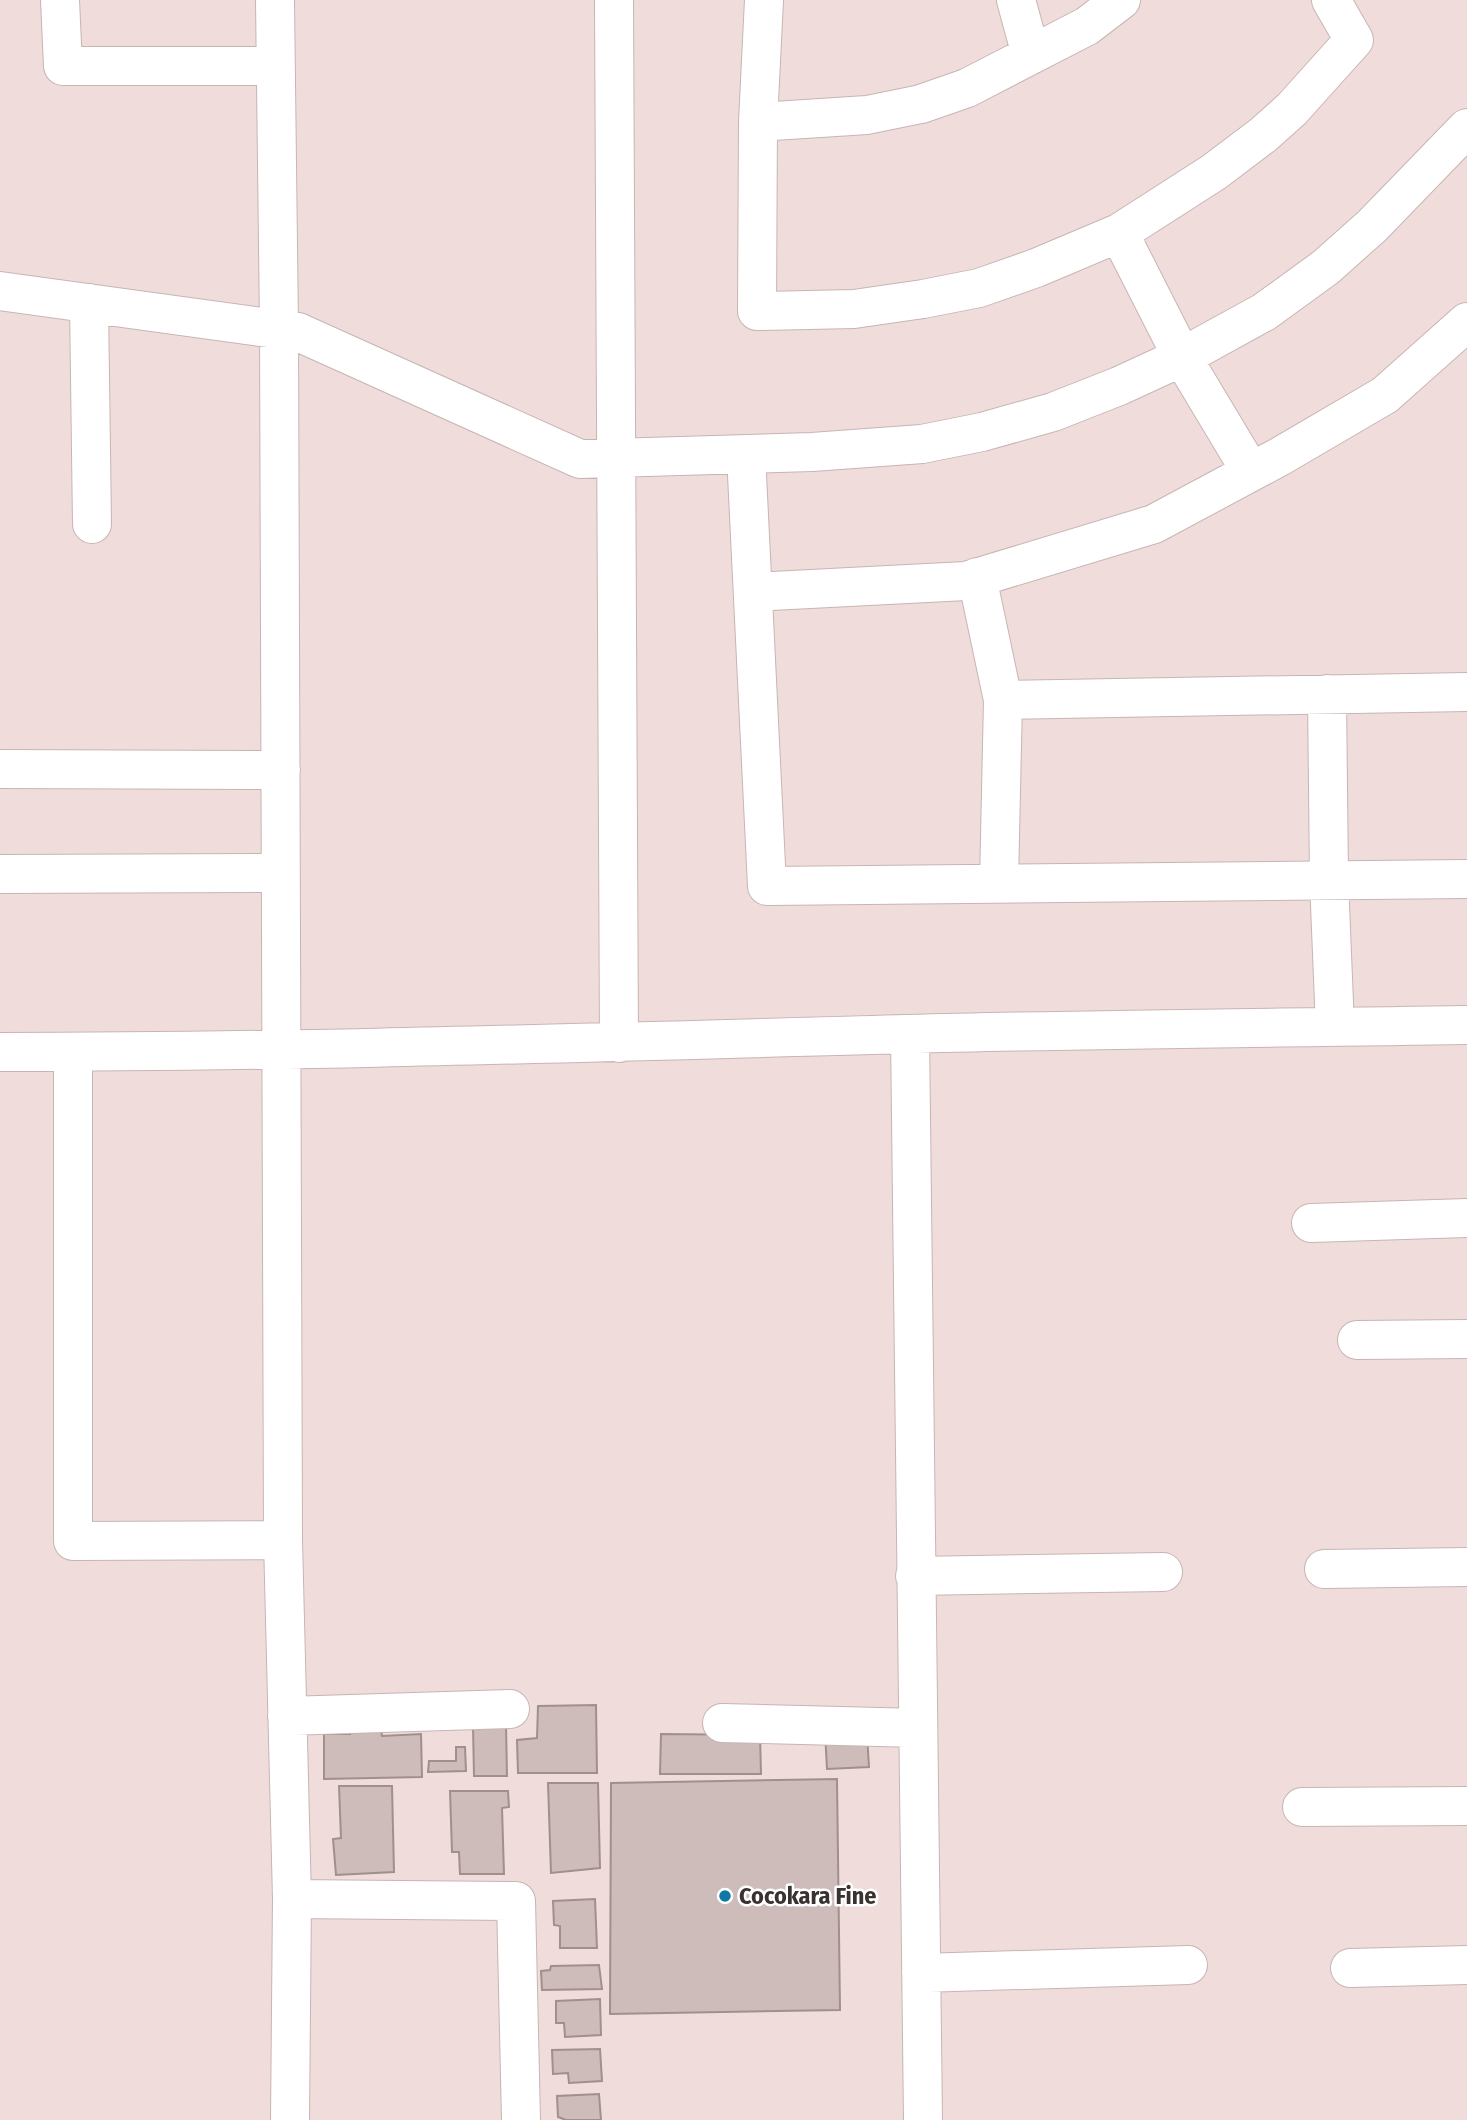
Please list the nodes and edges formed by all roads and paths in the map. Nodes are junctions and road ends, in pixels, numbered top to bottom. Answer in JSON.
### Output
{"nodes":[{"id":1,"x":60,"y":0,"type":"edge"},
{"id":2,"x":275,"y":0,"type":"edge"},
{"id":3,"x":614,"y":0,"type":"edge"},
{"id":4,"x":764,"y":0,"type":"edge"},
{"id":5,"x":1016,"y":0,"type":"edge"},
{"id":6,"x":1121,"y":0,"type":"edge"},
{"id":7,"x":1331,"y":0,"type":"edge"},
{"id":8,"x":1031,"y":55,"type":"junction"},
{"id":9,"x":275,"y":66,"type":"junction"},
{"id":10,"x":758,"y":122,"type":"junction"},
{"id":11,"x":1467,"y":128,"type":"edge"},
{"id":12,"x":1119,"y":233,"type":"junction"},
{"id":13,"x":0,"y":291,"type":"edge"},
{"id":14,"x":89,"y":303,"type":"junction"},
{"id":15,"x":1467,"y":322,"type":"edge"},
{"id":16,"x":279,"y":327,"type":"junction"},
{"id":17,"x":1182,"y":357,"type":"junction"},
{"id":18,"x":746,"y":454,"type":"junction"},
{"id":19,"x":616,"y":458,"type":"junction"},
{"id":20,"x":1251,"y":472,"type":"junction"},
{"id":21,"x":92,"y":524,"type":"dead end"},
{"id":22,"x":977,"y":577,"type":"junction"},
{"id":23,"x":753,"y":592,"type":"junction"},
{"id":24,"x":1467,"y":692,"type":"edge"},
{"id":25,"x":1327,"y":694,"type":"junction"},
{"id":26,"x":1003,"y":700,"type":"junction"},
{"id":27,"x":0,"y":769,"type":"edge"},
{"id":28,"x":281,"y":770,"type":"junction"},
{"id":29,"x":280,"y":873,"type":"junction"},
{"id":30,"x":0,"y":874,"type":"edge"},
{"id":31,"x":1467,"y":879,"type":"edge"},
{"id":32,"x":1329,"y":880,"type":"junction"},
{"id":33,"x":999,"y":883,"type":"junction"},
{"id":34,"x":1467,"y":1025,"type":"edge"},
{"id":35,"x":1335,"y":1027,"type":"junction"},
{"id":36,"x":910,"y":1034,"type":"junction"},
{"id":37,"x":619,"y":1043,"type":"junction"},
{"id":38,"x":282,"y":1050,"type":"junction"},
{"id":39,"x":0,"y":1052,"type":"edge"},
{"id":40,"x":73,"y":1052,"type":"junction"},
{"id":41,"x":1467,"y":1218,"type":"edge"},
{"id":42,"x":1311,"y":1223,"type":"dead end"},
{"id":43,"x":1467,"y":1339,"type":"edge"},
{"id":44,"x":1357,"y":1340,"type":"dead end"},
{"id":45,"x":283,"y":1540,"type":"junction"},
{"id":46,"x":1467,"y":1567,"type":"edge"},
{"id":47,"x":1324,"y":1569,"type":"dead end"},
{"id":48,"x":1163,"y":1572,"type":"dead end"},
{"id":49,"x":915,"y":1576,"type":"junction"},
{"id":50,"x":510,"y":1709,"type":"dead end"},
{"id":51,"x":287,"y":1716,"type":"junction"},
{"id":52,"x":722,"y":1723,"type":"dead end"},
{"id":53,"x":918,"y":1728,"type":"junction"},
{"id":54,"x":1467,"y":1806,"type":"edge"},
{"id":55,"x":1302,"y":1807,"type":"dead end"},
{"id":56,"x":292,"y":1899,"type":"junction"},
{"id":57,"x":1188,"y":1965,"type":"dead end"},
{"id":58,"x":1467,"y":1965,"type":"edge"},
{"id":59,"x":1350,"y":1968,"type":"dead end"},
{"id":60,"x":921,"y":1973,"type":"junction"},
{"id":61,"x":290,"y":2120,"type":"edge"},
{"id":62,"x":521,"y":2120,"type":"edge"},
{"id":63,"x":923,"y":2120,"type":"edge"}],
"edges":[{"from":1,"to":9,"type":"street"},
{"from":2,"to":9,"type":"street"},
{"from":3,"to":19,"type":"street"},
{"from":4,"to":10,"type":"street"},
{"from":5,"to":8,"type":"street"},
{"from":6,"to":8,"type":"street"},
{"from":7,"to":12,"type":"street"},
{"from":8,"to":10,"type":"street"},
{"from":9,"to":16,"type":"street"},
{"from":10,"to":12,"type":"street"},
{"from":11,"to":17,"type":"street"},
{"from":12,"to":17,"type":"street"},
{"from":13,"to":14,"type":"street"},
{"from":14,"to":16,"type":"street"},
{"from":14,"to":21,"type":"street"},
{"from":15,"to":20,"type":"street"},
{"from":16,"to":19,"type":"street"},
{"from":16,"to":28,"type":"street"},
{"from":17,"to":18,"type":"street"},
{"from":17,"to":20,"type":"street"},
{"from":18,"to":19,"type":"street"},
{"from":18,"to":23,"type":"street"},
{"from":19,"to":37,"type":"street"},
{"from":20,"to":22,"type":"street"},
{"from":22,"to":23,"type":"street"},
{"from":22,"to":26,"type":"street"},
{"from":23,"to":33,"type":"street"},
{"from":24,"to":25,"type":"street"},
{"from":25,"to":26,"type":"street"},
{"from":25,"to":32,"type":"street"},
{"from":26,"to":33,"type":"street"},
{"from":27,"to":28,"type":"street"},
{"from":28,"to":29,"type":"street"},
{"from":29,"to":30,"type":"street"},
{"from":29,"to":38,"type":"street"},
{"from":31,"to":32,"type":"street"},
{"from":32,"to":33,"type":"street"},
{"from":32,"to":35,"type":"street"},
{"from":34,"to":35,"type":"street"},
{"from":35,"to":36,"type":"street"},
{"from":36,"to":37,"type":"street"},
{"from":36,"to":49,"type":"street"},
{"from":37,"to":38,"type":"street"},
{"from":38,"to":40,"type":"street"},
{"from":38,"to":45,"type":"street"},
{"from":39,"to":40,"type":"street"},
{"from":40,"to":45,"type":"street"},
{"from":41,"to":42,"type":"street"},
{"from":43,"to":44,"type":"street"},
{"from":45,"to":51,"type":"street"},
{"from":46,"to":47,"type":"street"},
{"from":48,"to":49,"type":"street"},
{"from":49,"to":53,"type":"street"},
{"from":50,"to":51,"type":"street"},
{"from":51,"to":56,"type":"street"},
{"from":52,"to":53,"type":"street"},
{"from":53,"to":60,"type":"street"},
{"from":54,"to":55,"type":"street"},
{"from":56,"to":61,"type":"street"},
{"from":56,"to":62,"type":"street"},
{"from":57,"to":60,"type":"street"},
{"from":58,"to":59,"type":"street"},
{"from":60,"to":63,"type":"street"}]}
